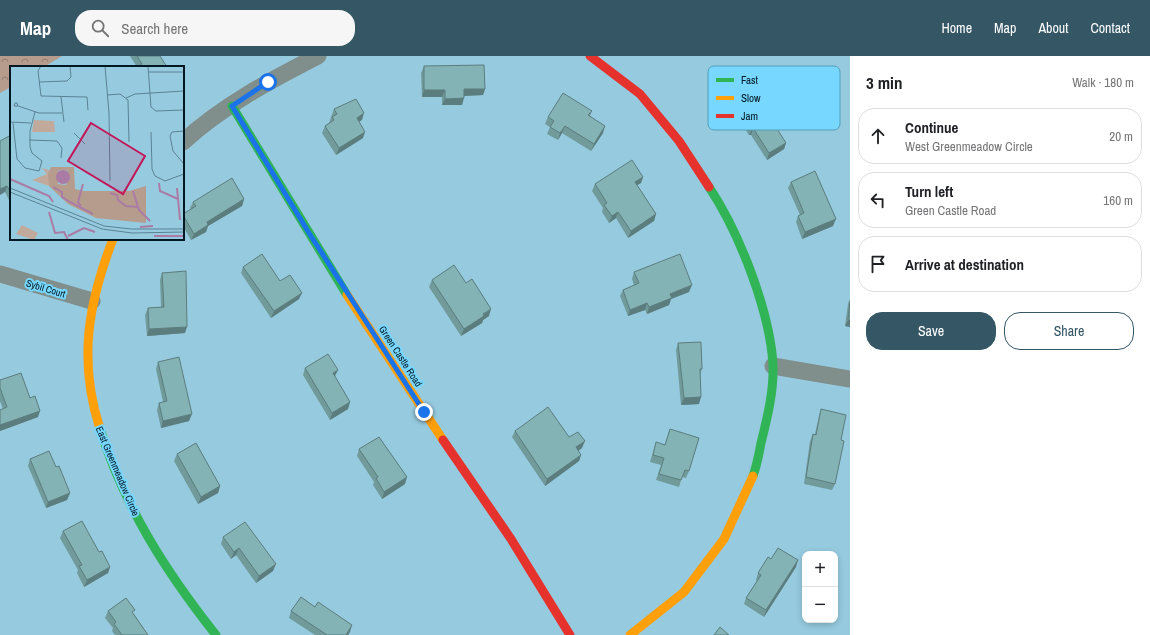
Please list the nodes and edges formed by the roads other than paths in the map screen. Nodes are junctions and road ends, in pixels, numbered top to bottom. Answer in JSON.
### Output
{"nodes":[{"id":1,"x":318,"y":56,"type":"edge"},
{"id":2,"x":590,"y":56,"type":"edge"},
{"id":3,"x":232,"y":106,"type":"junction"},
{"id":4,"x":184,"y":141,"type":"edge"},
{"id":5,"x":113,"y":240,"type":"edge"},
{"id":6,"x":0,"y":274,"type":"edge"},
{"id":7,"x":92,"y":301,"type":"junction"},
{"id":8,"x":773,"y":366,"type":"junction"},
{"id":9,"x":850,"y":378,"type":"edge"},
{"id":10,"x":216,"y":635,"type":"edge"},
{"id":11,"x":570,"y":635,"type":"edge"},
{"id":12,"x":630,"y":635,"type":"edge"}],
"edges":[{"from":1,"to":3,"type":"street"},
{"from":2,"to":8,"type":"street"},
{"from":3,"to":4,"type":"street"},
{"from":3,"to":11,"type":"street","name":"Green Castle Road"},
{"from":5,"to":7,"type":"street","name":"East Greenmeadow Circle"},
{"from":6,"to":7,"type":"street","name":"Sybil Court"},
{"from":7,"to":10,"type":"street","name":"East Greenmeadow Circle"},
{"from":8,"to":9,"type":"street"},
{"from":8,"to":12,"type":"street"}]}
